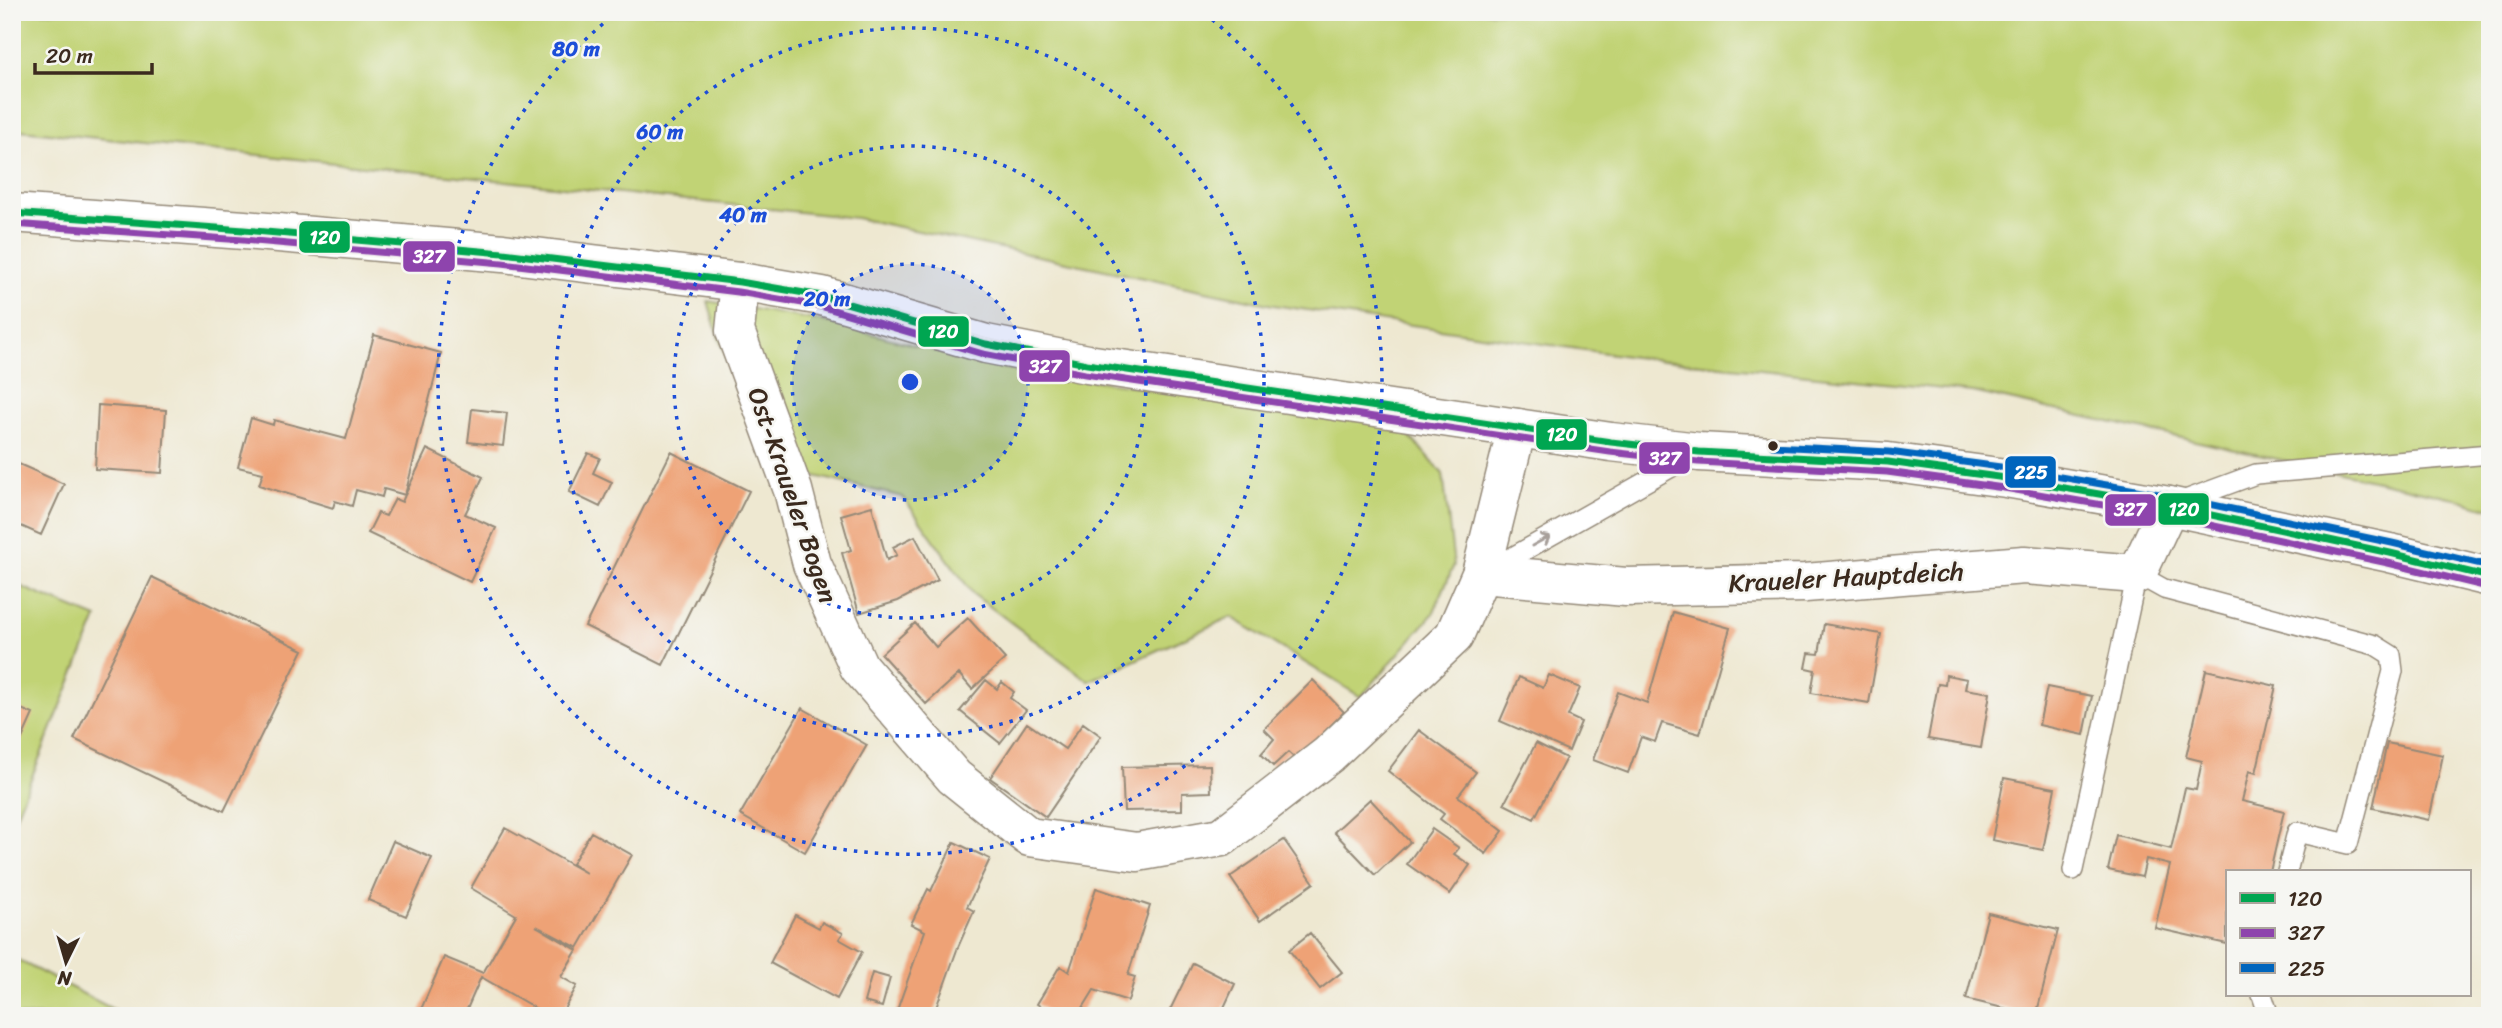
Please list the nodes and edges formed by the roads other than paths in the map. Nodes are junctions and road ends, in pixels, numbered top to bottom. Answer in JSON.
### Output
{"nodes":[{"id":1,"x":12,"y":213,"type":"edge"},
{"id":2,"x":740,"y":282,"type":"junction"},
{"id":3,"x":1517,"y":428,"type":"junction"},
{"id":4,"x":1699,"y":452,"type":"junction"},
{"id":5,"x":2490,"y":454,"type":"edge"},
{"id":6,"x":2169,"y":506,"type":"junction"},
{"id":7,"x":2137,"y":574,"type":"junction"},
{"id":8,"x":1481,"y":575,"type":"junction"},
{"id":9,"x":2490,"y":578,"type":"edge"},
{"id":10,"x":2073,"y":870,"type":"dead end"},
{"id":11,"x":2288,"y":870,"type":"edge"},
{"id":12,"x":2263,"y":996,"type":"edge"},
{"id":13,"x":2269,"y":1016,"type":"edge"}],
"edges":[{"from":1,"to":2,"type":"street"},
{"from":2,"to":3,"type":"street"},
{"from":2,"to":8,"type":"street","name":"Ost-Kraueler Bogen"},
{"from":3,"to":4,"type":"street"},
{"from":3,"to":8,"type":"street","name":"Ost-Kraueler Bogen"},
{"from":4,"to":6,"type":"street"},
{"from":8,"to":4,"type":"lane","one_way":true},
{"from":5,"to":6,"type":"lane"},
{"from":6,"to":7,"type":"street"},
{"from":6,"to":9,"type":"street"},
{"from":7,"to":8,"type":"street","name":"Kraueler Hauptdeich"},
{"from":7,"to":10,"type":"lane"},
{"from":7,"to":11,"type":"lane"},
{"from":12,"to":13,"type":"lane"}]}
